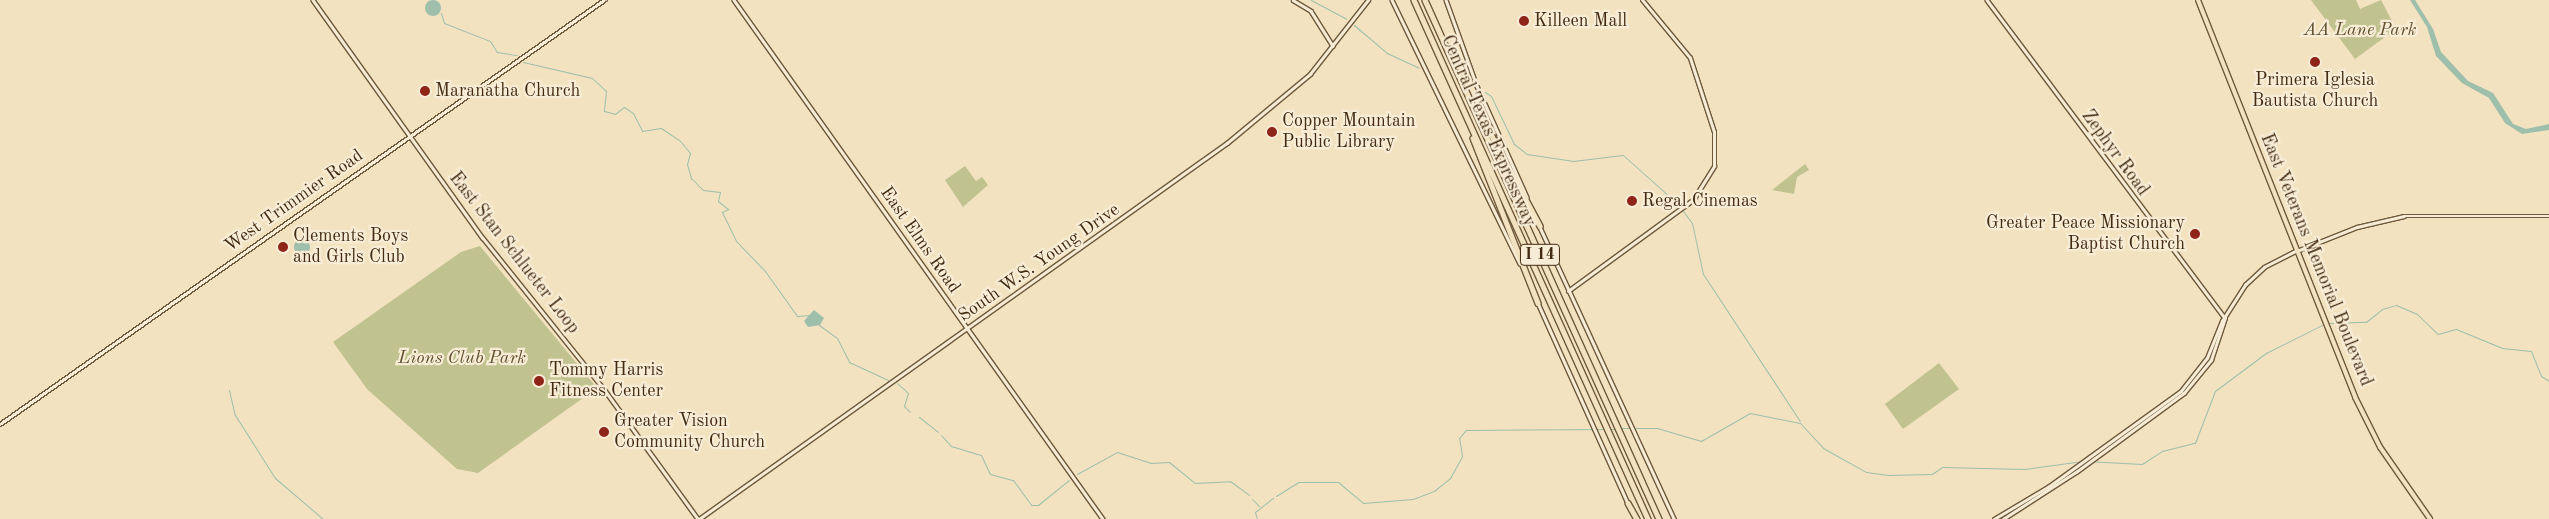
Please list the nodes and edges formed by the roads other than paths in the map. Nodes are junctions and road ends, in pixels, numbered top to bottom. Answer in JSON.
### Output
{"nodes":[{"id":1,"x":313,"y":0,"type":"edge"},
{"id":2,"x":604,"y":0,"type":"edge"},
{"id":3,"x":734,"y":0,"type":"edge"},
{"id":4,"x":1293,"y":0,"type":"edge"},
{"id":5,"x":1368,"y":0,"type":"edge"},
{"id":6,"x":1392,"y":0,"type":"edge"},
{"id":7,"x":1414,"y":0,"type":"edge"},
{"id":8,"x":1425,"y":0,"type":"edge"},
{"id":9,"x":1446,"y":0,"type":"edge"},
{"id":10,"x":1642,"y":0,"type":"edge"},
{"id":11,"x":1987,"y":0,"type":"edge"},
{"id":12,"x":2198,"y":0,"type":"edge"},
{"id":13,"x":1333,"y":46,"type":"junction"},
{"id":14,"x":1465,"y":89,"type":"junction"},
{"id":15,"x":1463,"y":109,"type":"junction"},
{"id":16,"x":410,"y":136,"type":"junction"},
{"id":17,"x":2549,"y":216,"type":"edge"},
{"id":18,"x":1540,"y":226,"type":"junction"},
{"id":19,"x":2296,"y":251,"type":"junction"},
{"id":20,"x":1568,"y":291,"type":"junction"},
{"id":21,"x":1538,"y":303,"type":"junction"},
{"id":22,"x":2225,"y":318,"type":"junction"},
{"id":23,"x":967,"y":329,"type":"junction"},
{"id":24,"x":0,"y":424,"type":"edge"},
{"id":25,"x":1628,"y":503,"type":"joint"},
{"id":26,"x":698,"y":519,"type":"edge"},
{"id":27,"x":1103,"y":519,"type":"edge"},
{"id":28,"x":1635,"y":519,"type":"edge"},
{"id":29,"x":1648,"y":519,"type":"edge"},
{"id":30,"x":1659,"y":519,"type":"edge"},
{"id":31,"x":1674,"y":519,"type":"edge"},
{"id":32,"x":1994,"y":519,"type":"edge"},
{"id":33,"x":2003,"y":519,"type":"edge"},
{"id":34,"x":2430,"y":519,"type":"edge"}],
"edges":[{"from":1,"to":16,"type":"main road","name":"East Stan Schlueter Loop"},
{"from":2,"to":16,"type":"main road","name":"West Trimmier Road"},
{"from":3,"to":23,"type":"main road","name":"East Elms Road"},
{"from":4,"to":13,"type":"main road"},
{"from":5,"to":13,"type":"main road","name":"South W.S. Young Drive"},
{"from":6,"to":21,"type":"main road"},
{"from":7,"to":15,"type":"highway","name":"Central Texas Expressway","number":"I 14"},
{"from":8,"to":14,"type":"highway","name":"Central Texas Expressway","number":"I 14"},
{"from":9,"to":18,"type":"main road"},
{"from":10,"to":20,"type":"main road"},
{"from":11,"to":22,"type":"main road","name":"Zephyr Road"},
{"from":12,"to":19,"type":"main road","name":"East Veterans Memorial Boulevard"},
{"from":13,"to":23,"type":"main road","name":"South W.S. Young Drive"},
{"from":14,"to":18,"type":"highway"},
{"from":14,"to":30,"type":"highway","name":"Central Texas Expressway","number":"I 14"},
{"from":15,"to":21,"type":"highway"},
{"from":15,"to":29,"type":"highway","name":"Central Texas Expressway","number":"I 14"},
{"from":16,"to":24,"type":"main road","name":"West Trimmier Road"},
{"from":16,"to":26,"type":"main road","name":"East Stan Schlueter Loop"},
{"from":17,"to":19,"type":"main road"},
{"from":18,"to":20,"type":"main road"},
{"from":19,"to":22,"type":"main road"},
{"from":19,"to":34,"type":"main road","name":"East Veterans Memorial Boulevard"},
{"from":20,"to":31,"type":"main road"},
{"from":21,"to":25,"type":"main road"},
{"from":22,"to":32,"type":"main road"},
{"from":22,"to":33,"type":"main road"},
{"from":23,"to":26,"type":"main road","name":"South W.S. Young Drive"},
{"from":23,"to":27,"type":"main road","name":"East Elms Road"},
{"from":25,"to":28,"type":"highway"}]}
